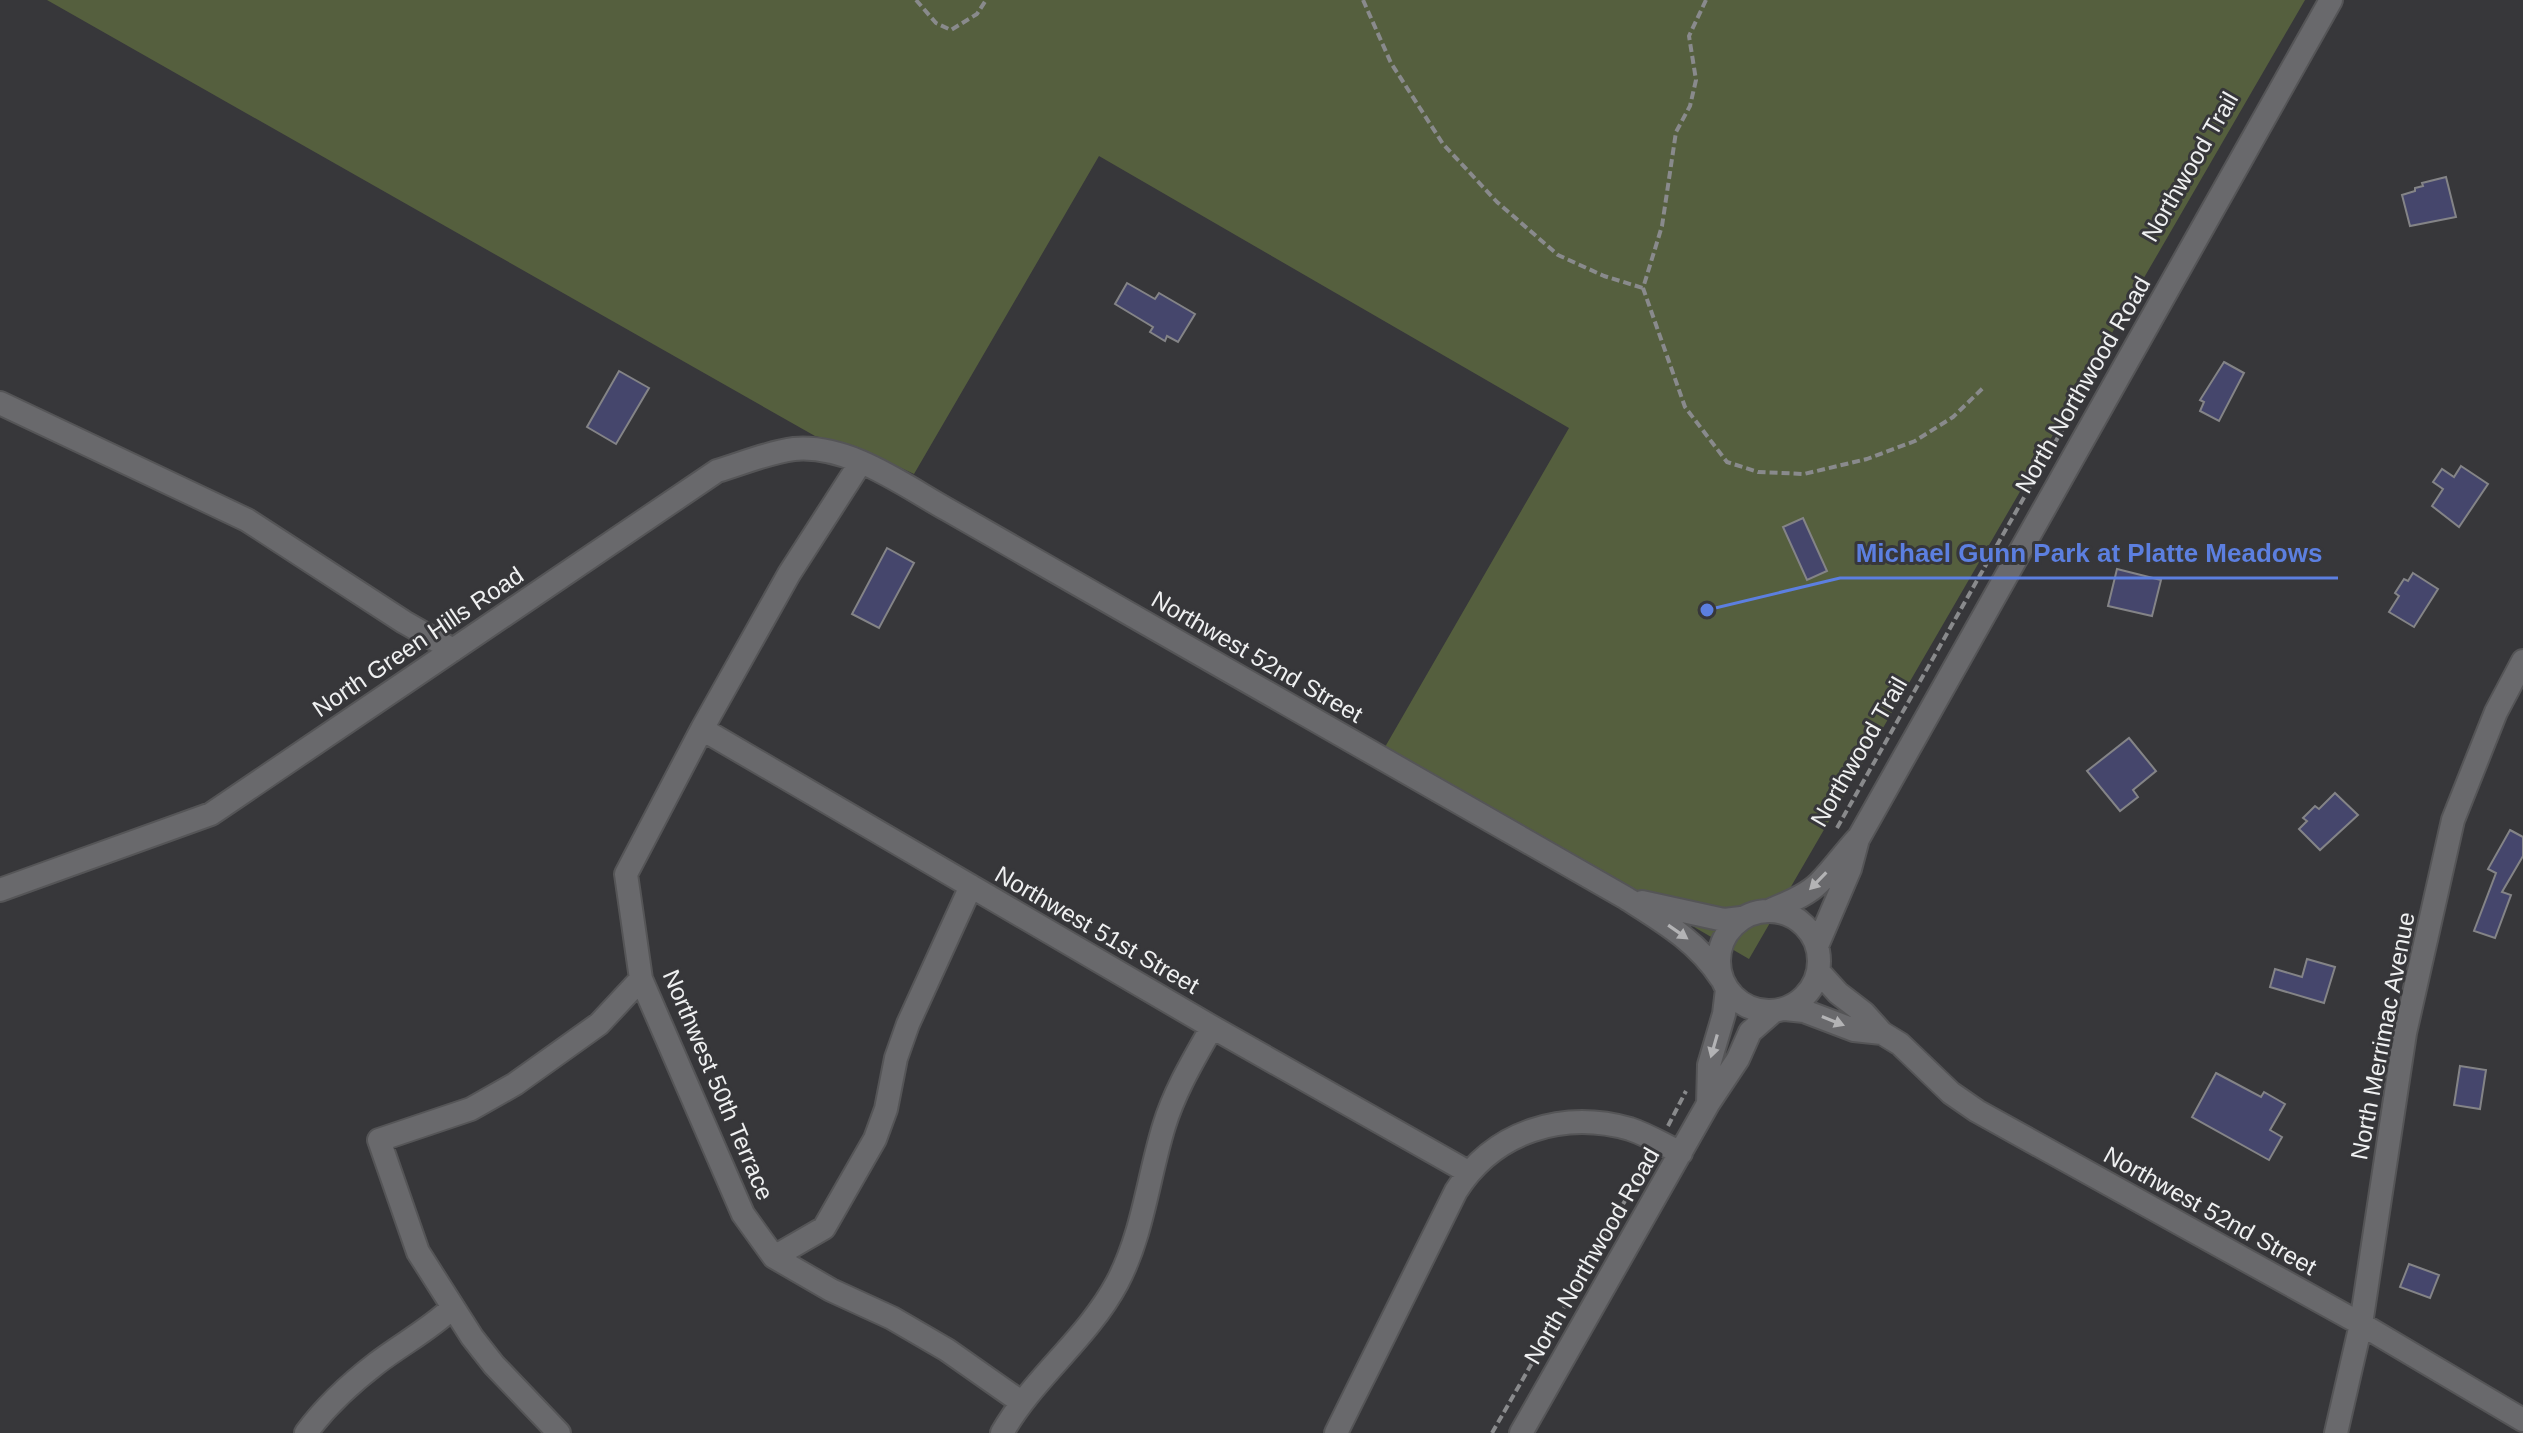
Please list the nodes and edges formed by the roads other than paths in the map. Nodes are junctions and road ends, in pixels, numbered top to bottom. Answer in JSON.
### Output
{"nodes":[{"id":1,"x":2331,"y":0,"type":"edge"},
{"id":2,"x":0,"y":403,"type":"edge"},
{"id":3,"x":861,"y":462,"type":"junction"},
{"id":4,"x":453,"y":650,"type":"junction"},
{"id":5,"x":2523,"y":661,"type":"edge"},
{"id":6,"x":702,"y":729,"type":"junction"},
{"id":7,"x":1858,"y":839,"type":"junction"},
{"id":8,"x":971,"y":886,"type":"junction"},
{"id":9,"x":0,"y":890,"type":"edge"},
{"id":10,"x":1626,"y":898,"type":"junction"},
{"id":11,"x":1769,"y":911,"type":"junction"},
{"id":12,"x":1741,"y":918,"type":"junction"},
{"id":13,"x":1817,"y":946,"type":"junction"},
{"id":14,"x":1818,"y":971,"type":"junction"},
{"id":15,"x":641,"y":979,"type":"junction"},
{"id":16,"x":1724,"y":984,"type":"junction"},
{"id":17,"x":1780,"y":1010,"type":"junction"},
{"id":18,"x":1212,"y":1027,"type":"junction"},
{"id":19,"x":1882,"y":1033,"type":"junction"},
{"id":20,"x":1708,"y":1104,"type":"junction"},
{"id":21,"x":1681,"y":1153,"type":"junction"},
{"id":22,"x":1468,"y":1172,"type":"junction"},
{"id":23,"x":774,"y":1257,"type":"junction"},
{"id":24,"x":452,"y":1308,"type":"junction"},
{"id":25,"x":2361,"y":1324,"type":"junction"},
{"id":26,"x":1021,"y":1402,"type":"junction"},
{"id":27,"x":2523,"y":1420,"type":"edge"},
{"id":28,"x":306,"y":1433,"type":"edge"},
{"id":29,"x":559,"y":1433,"type":"edge"},
{"id":30,"x":1002,"y":1433,"type":"edge"},
{"id":31,"x":1336,"y":1433,"type":"edge"},
{"id":32,"x":1521,"y":1433,"type":"edge"},
{"id":33,"x":2336,"y":1433,"type":"edge"}],
"edges":[{"from":1,"to":7,"type":"street","name":"North Northwood Road"},
{"from":2,"to":4,"type":"street"},
{"from":3,"to":4,"type":"street","name":"North Green Hills Road"},
{"from":3,"to":6,"type":"street","name":"Northwest 50th Terrace"},
{"from":3,"to":10,"type":"street","name":"Northwest 52nd Street"},
{"from":4,"to":9,"type":"street","name":"North Green Hills Road"},
{"from":5,"to":25,"type":"street","name":"North Merrimac Avenue"},
{"from":6,"to":8,"type":"street","name":"Northwest 51st Street"},
{"from":6,"to":15,"type":"street","name":"Northwest 50th Terrace"},
{"from":7,"to":11,"type":"street","name":"North Northwood Road","one_way":true},
{"from":7,"to":13,"type":"street","name":"North Northwood Road"},
{"from":8,"to":18,"type":"street","name":"Northwest 51st Street"},
{"from":8,"to":23,"type":"street"},
{"from":10,"to":12,"type":"street","name":"Northwest 52nd Street"},
{"from":10,"to":16,"type":"street","name":"Northwest 52nd Street","one_way":true},
{"from":11,"to":12,"type":"street"},
{"from":11,"to":13,"type":"street"},
{"from":12,"to":16,"type":"street"},
{"from":13,"to":14,"type":"street"},
{"from":14,"to":17,"type":"street"},
{"from":14,"to":19,"type":"street","name":"Northwest 52nd Street"},
{"from":15,"to":23,"type":"street","name":"Northwest 50th Terrace"},
{"from":15,"to":24,"type":"street"},
{"from":16,"to":17,"type":"street"},
{"from":16,"to":20,"type":"street","name":"North Northwood Road","one_way":true},
{"from":17,"to":19,"type":"street","name":"Northwest 52nd Street","one_way":true},
{"from":17,"to":20,"type":"street","name":"North Northwood Road"},
{"from":18,"to":22,"type":"street","name":"Northwest 51st Street"},
{"from":18,"to":26,"type":"street"},
{"from":19,"to":25,"type":"street","name":"Northwest 52nd Street"},
{"from":20,"to":21,"type":"street","name":"North Northwood Road"},
{"from":21,"to":22,"type":"street"},
{"from":21,"to":32,"type":"street","name":"North Northwood Road"},
{"from":22,"to":31,"type":"street"},
{"from":23,"to":26,"type":"street","name":"Northwest 50th Terrace"},
{"from":24,"to":28,"type":"street"},
{"from":24,"to":29,"type":"street"},
{"from":25,"to":27,"type":"street","name":"Northwest 52nd Street"},
{"from":25,"to":33,"type":"street","name":"North Merrimac Avenue"},
{"from":26,"to":30,"type":"street"}]}
